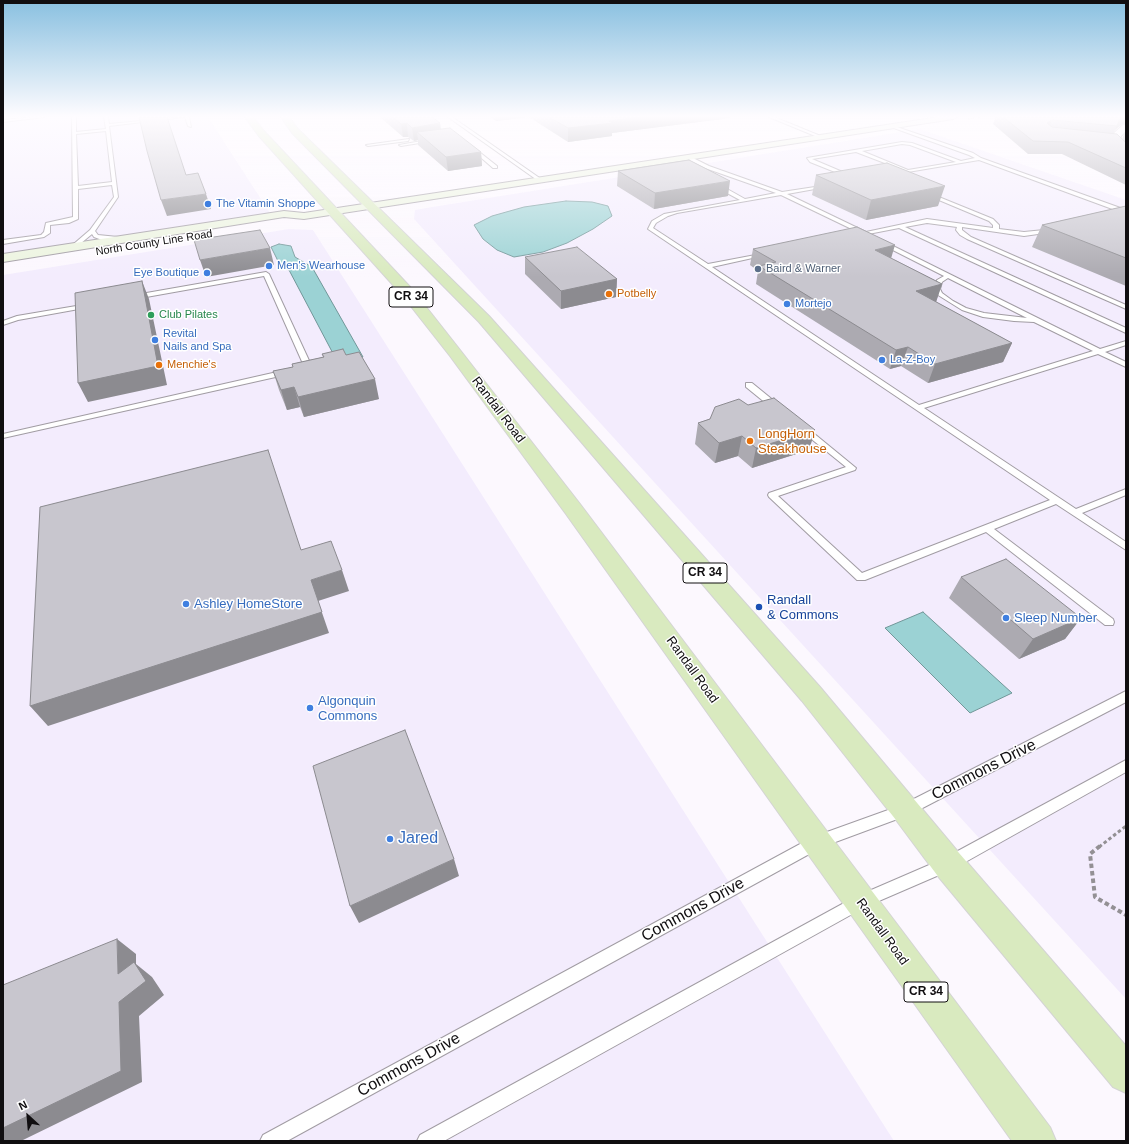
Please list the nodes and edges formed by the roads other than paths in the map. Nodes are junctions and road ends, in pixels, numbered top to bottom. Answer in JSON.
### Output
{"nodes":[{"id":1,"x":76,"y":170,"type":"edge"},
{"id":2,"x":112,"y":170,"type":"edge"},
{"id":3,"x":295,"y":170,"type":"edge"},
{"id":4,"x":335,"y":170,"type":"edge"},
{"id":5,"x":527,"y":170,"type":"edge"},
{"id":6,"x":597,"y":170,"type":"edge"},
{"id":7,"x":716,"y":170,"type":"edge"},
{"id":8,"x":834,"y":170,"type":"edge"},
{"id":9,"x":913,"y":170,"type":"edge"},
{"id":10,"x":1010,"y":170,"type":"edge"},
{"id":11,"x":909,"y":171,"type":"joint"},
{"id":12,"x":891,"y":174,"type":"edge"},
{"id":13,"x":539,"y":179,"type":"junction"},
{"id":14,"x":114,"y":183,"type":"junction"},
{"id":15,"x":842,"y":183,"type":"edge"},
{"id":16,"x":714,"y":184,"type":"edge"},
{"id":17,"x":834,"y":184,"type":"edge"},
{"id":18,"x":76,"y":188,"type":"junction"},
{"id":19,"x":927,"y":193,"type":"edge"},
{"id":20,"x":782,"y":194,"type":"junction"},
{"id":21,"x":744,"y":200,"type":"junction"},
{"id":22,"x":370,"y":205,"type":"junction"},
{"id":23,"x":332,"y":211,"type":"junction"},
{"id":24,"x":1126,"y":213,"type":"edge"},
{"id":25,"x":1120,"y":215,"type":"edge"},
{"id":26,"x":304,"y":216,"type":"junction"},
{"id":27,"x":960,"y":226,"type":"junction"},
{"id":28,"x":900,"y":227,"type":"junction"},
{"id":29,"x":1060,"y":228,"type":"edge"},
{"id":30,"x":996,"y":230,"type":"junction"},
{"id":31,"x":92,"y":232,"type":"junction"},
{"id":32,"x":865,"y":234,"type":"junction"},
{"id":33,"x":852,"y":236,"type":"edge"},
{"id":34,"x":121,"y":240,"type":"junction"},
{"id":35,"x":3,"y":242,"type":"edge"},
{"id":36,"x":72,"y":248,"type":"junction"},
{"id":37,"x":771,"y":252,"type":"edge"},
{"id":38,"x":3,"y":258,"type":"edge"},
{"id":39,"x":706,"y":266,"type":"junction"},
{"id":40,"x":3,"y":269,"type":"edge"},
{"id":41,"x":948,"y":276,"type":"junction"},
{"id":42,"x":125,"y":299,"type":"edge"},
{"id":43,"x":95,"y":304,"type":"edge"},
{"id":44,"x":1126,"y":307,"type":"edge"},
{"id":45,"x":3,"y":317,"type":"edge"},
{"id":46,"x":17,"y":318,"type":"junction"},
{"id":47,"x":1036,"y":320,"type":"junction"},
{"id":48,"x":3,"y":323,"type":"edge"},
{"id":49,"x":1126,"y":331,"type":"edge"},
{"id":50,"x":1126,"y":343,"type":"edge"},
{"id":51,"x":1098,"y":351,"type":"junction"},
{"id":52,"x":1126,"y":365,"type":"edge"},
{"id":53,"x":748,"y":385,"type":"dead end"},
{"id":54,"x":917,"y":408,"type":"junction"},
{"id":55,"x":780,"y":410,"type":"edge"},
{"id":56,"x":798,"y":425,"type":"edge"},
{"id":57,"x":3,"y":436,"type":"edge"},
{"id":58,"x":1126,"y":492,"type":"edge"},
{"id":59,"x":1056,"y":501,"type":"junction"},
{"id":60,"x":1074,"y":513,"type":"junction"},
{"id":61,"x":986,"y":528,"type":"junction"},
{"id":62,"x":1126,"y":547,"type":"edge"},
{"id":63,"x":1109,"y":622,"type":"dead end"},
{"id":64,"x":1126,"y":696,"type":"edge"},
{"id":65,"x":1126,"y":766,"type":"edge"},
{"id":66,"x":906,"y":810,"type":"junction"},
{"id":67,"x":818,"y":842,"type":"junction"},
{"id":68,"x":948,"y":864,"type":"junction"},
{"id":69,"x":860,"y":902,"type":"junction"},
{"id":70,"x":1126,"y":1074,"type":"edge"},
{"id":71,"x":269,"y":1141,"type":"edge"},
{"id":72,"x":426,"y":1141,"type":"edge"},
{"id":73,"x":1036,"y":1141,"type":"edge"}],
"edges":[{"from":1,"to":18,"type":"lane"},
{"from":2,"to":14,"type":"lane"},
{"from":3,"to":23,"type":"main road","name":"Randall Road"},
{"from":4,"to":22,"type":"main road"},
{"from":5,"to":13,"type":"lane"},
{"from":6,"to":13,"type":"street","name":"North County Line Road"},
{"from":7,"to":20,"type":"lane"},
{"from":8,"to":15,"type":"lane"},
{"from":9,"to":11,"type":"lane"},
{"from":10,"to":24,"type":"lane"},
{"from":11,"to":12,"type":"lane"},
{"from":13,"to":22,"type":"street","name":"North County Line Road"},
{"from":14,"to":18,"type":"lane"},
{"from":14,"to":31,"type":"lane"},
{"from":16,"to":21,"type":"lane"},
{"from":17,"to":20,"type":"lane"},
{"from":18,"to":35,"type":"lane"},
{"from":19,"to":30,"type":"lane"},
{"from":20,"to":21,"type":"lane"},
{"from":20,"to":32,"type":"lane"},
{"from":21,"to":39,"type":"lane"},
{"from":22,"to":23,"type":"street","name":"North County Line Road"},
{"from":22,"to":66,"type":"main road","number":"CR 34"},
{"from":23,"to":26,"type":"street","name":"North County Line Road"},
{"from":23,"to":67,"type":"main road","name":"Randall Road","number":"CR 34"},
{"from":24,"to":25,"type":"lane"},
{"from":26,"to":34,"type":"street","name":"North County Line Road"},
{"from":26,"to":40,"type":"street","name":"North County Line Road"},
{"from":27,"to":28,"type":"lane"},
{"from":27,"to":30,"type":"lane"},
{"from":27,"to":44,"type":"lane"},
{"from":28,"to":32,"type":"lane"},
{"from":28,"to":49,"type":"lane"},
{"from":29,"to":30,"type":"lane"},
{"from":31,"to":34,"type":"lane"},
{"from":31,"to":36,"type":"lane"},
{"from":32,"to":33,"type":"lane"},
{"from":32,"to":41,"type":"lane"},
{"from":34,"to":36,"type":"street","name":"North County Line Road"},
{"from":36,"to":38,"type":"street","name":"North County Line Road"},
{"from":37,"to":39,"type":"lane"},
{"from":39,"to":54,"type":"lane"},
{"from":41,"to":47,"type":"lane"},
{"from":41,"to":47,"type":"lane"},
{"from":42,"to":57,"type":"lane"},
{"from":43,"to":46,"type":"lane"},
{"from":45,"to":46,"type":"lane"},
{"from":46,"to":48,"type":"lane"},
{"from":47,"to":51,"type":"lane"},
{"from":50,"to":51,"type":"lane"},
{"from":51,"to":52,"type":"lane"},
{"from":51,"to":54,"type":"lane"},
{"from":53,"to":55,"type":"lane"},
{"from":54,"to":59,"type":"lane"},
{"from":56,"to":61,"type":"lane"},
{"from":58,"to":60,"type":"lane"},
{"from":59,"to":60,"type":"lane"},
{"from":59,"to":61,"type":"lane"},
{"from":60,"to":62,"type":"lane"},
{"from":61,"to":63,"type":"lane"},
{"from":64,"to":66,"type":"lane","name":"Commons Drive"},
{"from":65,"to":68,"type":"lane"},
{"from":66,"to":67,"type":"lane","name":"Commons Drive"},
{"from":66,"to":68,"type":"main road","number":"CR 34"},
{"from":67,"to":69,"type":"main road","name":"Randall Road","number":"CR 34"},
{"from":67,"to":71,"type":"lane","name":"Commons Drive"},
{"from":68,"to":69,"type":"lane"},
{"from":68,"to":70,"type":"main road","number":"CR 34"},
{"from":69,"to":72,"type":"lane"},
{"from":69,"to":73,"type":"main road","name":"Randall Road","number":"CR 34"}]}
